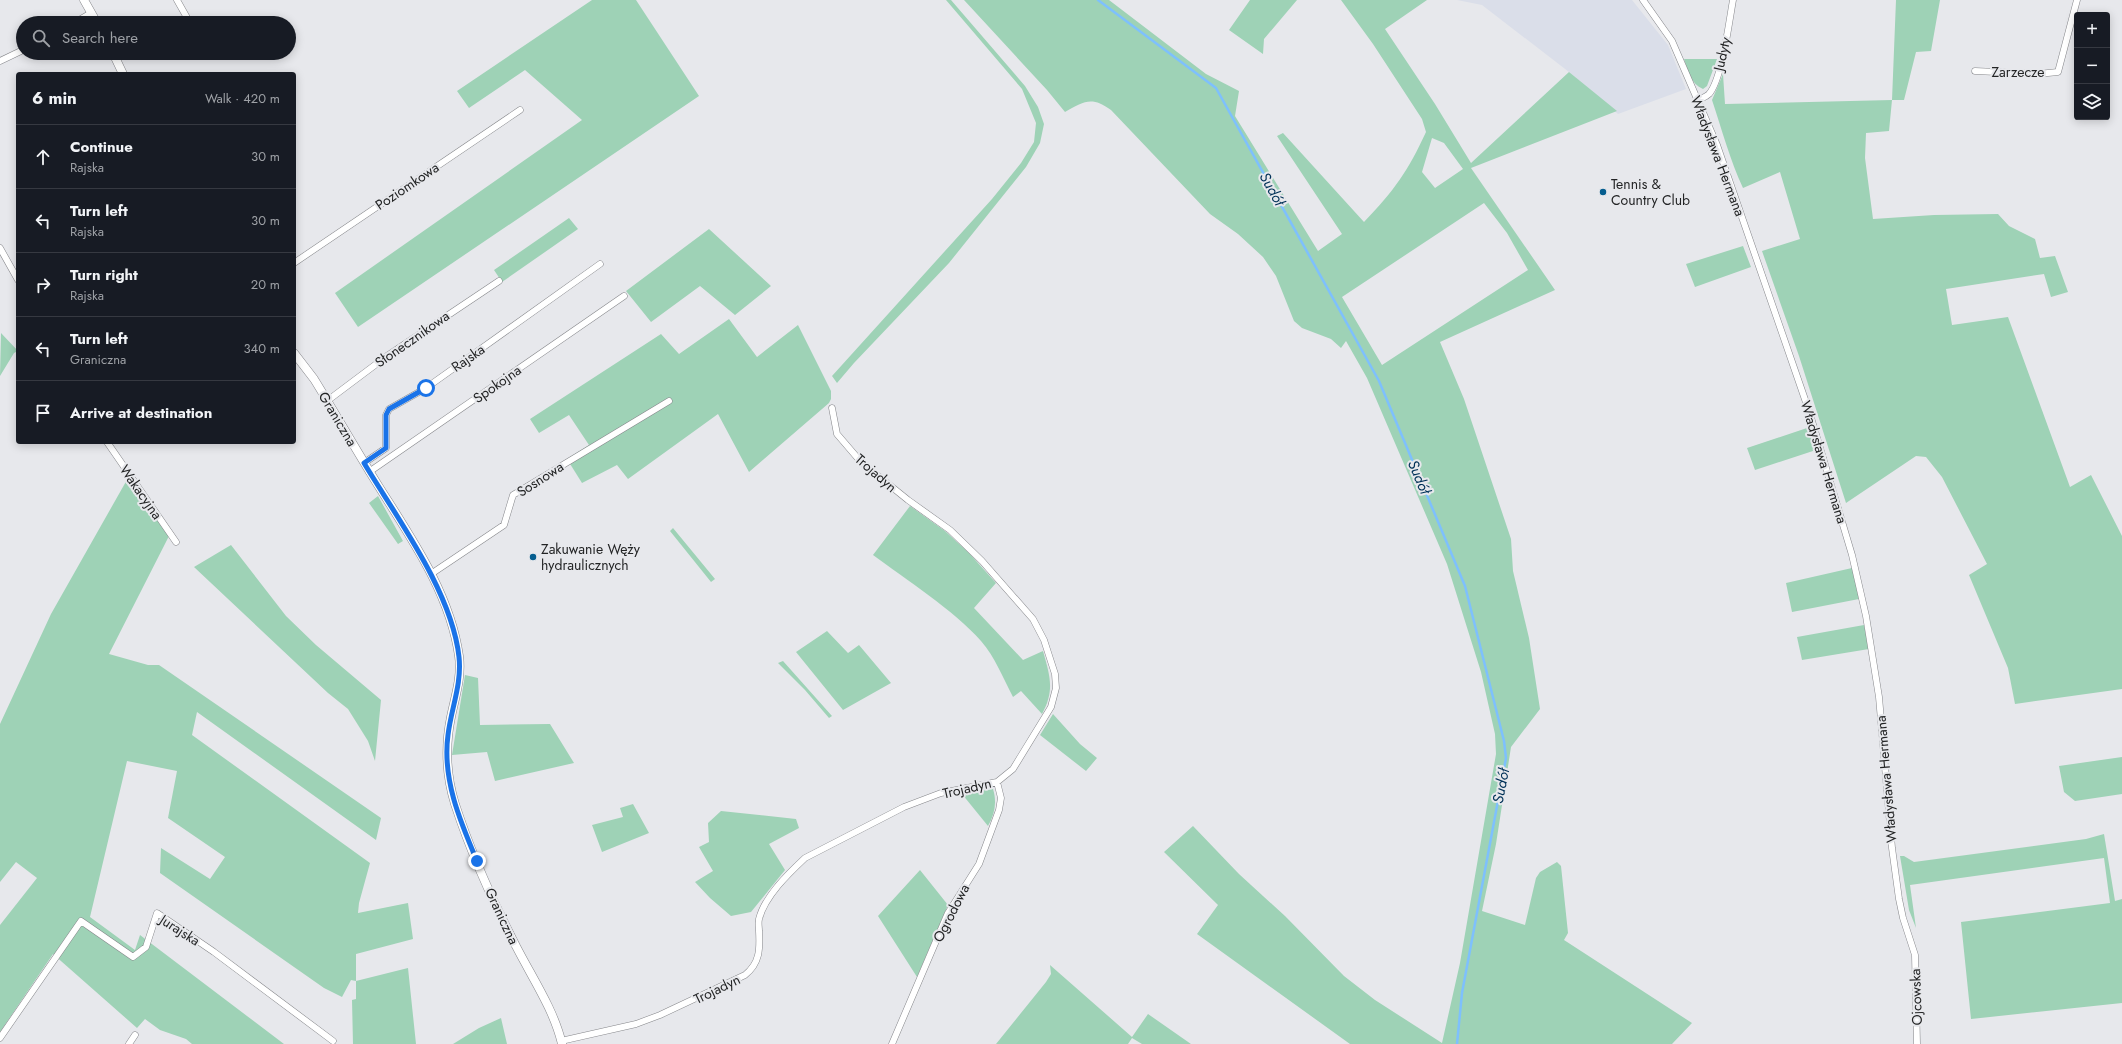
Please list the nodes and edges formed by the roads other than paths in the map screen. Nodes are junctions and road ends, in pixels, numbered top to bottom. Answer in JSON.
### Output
{"nodes":[{"id":1,"x":84,"y":0,"type":"edge"},
{"id":2,"x":177,"y":0,"type":"edge"},
{"id":3,"x":1643,"y":0,"type":"edge"},
{"id":4,"x":1733,"y":0,"type":"edge"},
{"id":5,"x":2076,"y":0,"type":"edge"},
{"id":6,"x":91,"y":14,"type":"joint"},
{"id":7,"x":87,"y":16,"type":"edge"},
{"id":8,"x":186,"y":16,"type":"edge"},
{"id":9,"x":16,"y":53,"type":"edge"},
{"id":10,"x":117,"y":60,"type":"edge"},
{"id":11,"x":0,"y":61,"type":"edge"},
{"id":12,"x":123,"y":72,"type":"edge"},
{"id":13,"x":1975,"y":72,"type":"dead end"},
{"id":14,"x":1698,"y":100,"type":"junction"},
{"id":15,"x":520,"y":110,"type":"dead end"},
{"id":16,"x":0,"y":248,"type":"edge"},
{"id":17,"x":296,"y":262,"type":"edge"},
{"id":18,"x":600,"y":264,"type":"dead end"},
{"id":19,"x":16,"y":276,"type":"edge"},
{"id":20,"x":499,"y":281,"type":"dead end"},
{"id":21,"x":624,"y":296,"type":"dead end"},
{"id":22,"x":296,"y":356,"type":"edge"},
{"id":23,"x":327,"y":401,"type":"junction"},
{"id":24,"x":670,"y":401,"type":"dead end"},
{"id":25,"x":832,"y":408,"type":"dead end"},
{"id":26,"x":108,"y":444,"type":"edge"},
{"id":27,"x":364,"y":463,"type":"junction"},
{"id":28,"x":369,"y":472,"type":"junction"},
{"id":29,"x":176,"y":542,"type":"dead end"},
{"id":30,"x":430,"y":574,"type":"junction"},
{"id":31,"x":997,"y":782,"type":"junction"},
{"id":32,"x":1913,"y":950,"type":"joint"},
{"id":33,"x":135,"y":1035,"type":"dead end"},
{"id":34,"x":0,"y":1038,"type":"edge"},
{"id":35,"x":333,"y":1041,"type":"dead end"},
{"id":36,"x":562,"y":1043,"type":"edge"},
{"id":37,"x":128,"y":1044,"type":"edge"},
{"id":38,"x":892,"y":1044,"type":"edge"},
{"id":39,"x":1918,"y":1044,"type":"edge"}],
"edges":[{"from":1,"to":6,"type":"street"},
{"from":2,"to":8,"type":"street"},
{"from":3,"to":14,"type":"street","name":"Władysława Hermana"},
{"from":4,"to":14,"type":"street","name":"Judyty"},
{"from":5,"to":13,"type":"street","name":"Zarzecze"},
{"from":6,"to":7,"type":"street"},
{"from":9,"to":11,"type":"street"},
{"from":10,"to":12,"type":"street"},
{"from":14,"to":32,"type":"street","name":"Władysława Hermana"},
{"from":15,"to":17,"type":"street","name":"Poziomkowa"},
{"from":16,"to":19,"type":"street"},
{"from":18,"to":27,"type":"street","name":"Rajska"},
{"from":20,"to":23,"type":"street","name":"Słonecznikowa"},
{"from":21,"to":28,"type":"street","name":"Spokojna"},
{"from":22,"to":23,"type":"street","name":"Graniczna"},
{"from":23,"to":27,"type":"street","name":"Graniczna"},
{"from":24,"to":30,"type":"street","name":"Sosnowa"},
{"from":25,"to":31,"type":"street","name":"Trojadyn"},
{"from":26,"to":29,"type":"street","name":"Wakacyjna"},
{"from":27,"to":28,"type":"street","name":"Graniczna"},
{"from":28,"to":30,"type":"street","name":"Graniczna"},
{"from":30,"to":36,"type":"street","name":"Graniczna"},
{"from":31,"to":36,"type":"street","name":"Trojadyn"},
{"from":31,"to":38,"type":"street","name":"Ogrodowa"},
{"from":32,"to":39,"type":"street","name":"Ojcowska"},
{"from":33,"to":37,"type":"street"},
{"from":34,"to":35,"type":"street","name":"Jurajska"}]}
